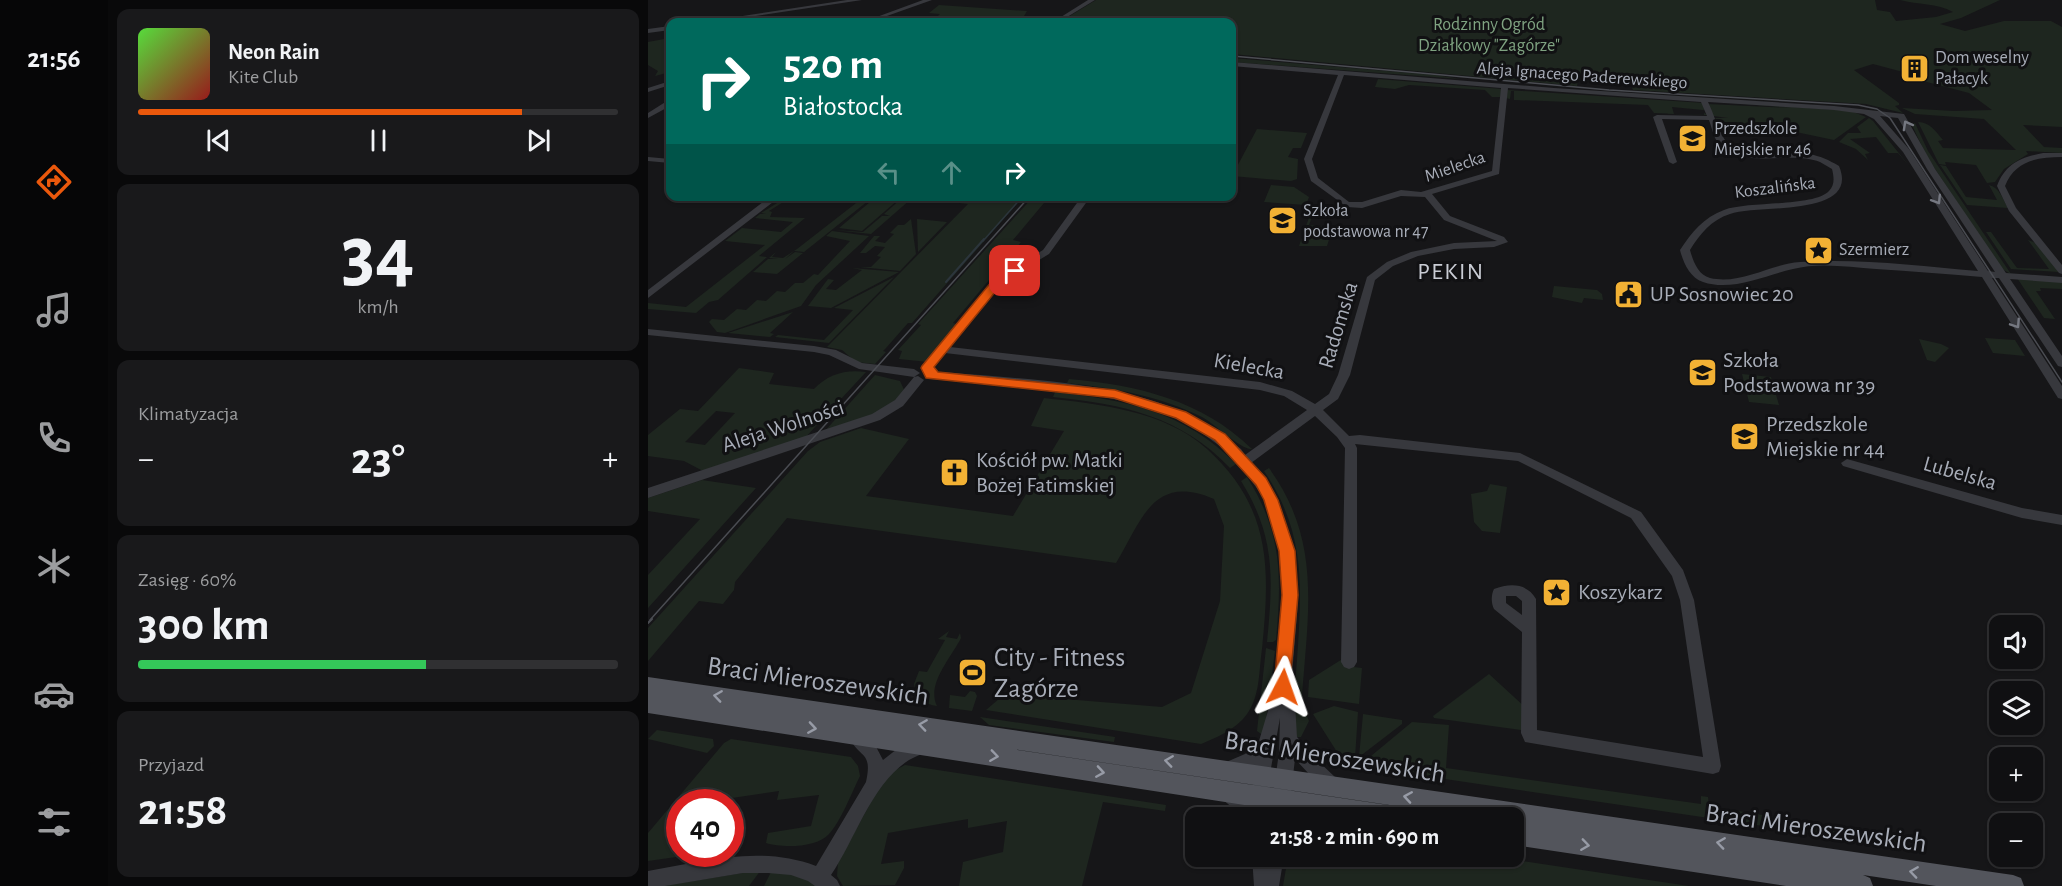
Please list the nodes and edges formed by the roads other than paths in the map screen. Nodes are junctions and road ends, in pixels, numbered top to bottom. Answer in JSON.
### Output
{"nodes":[{"id":1,"x":859,"y":0,"type":"edge"},
{"id":2,"x":929,"y":0,"type":"edge"},
{"id":3,"x":1092,"y":0,"type":"edge"},
{"id":4,"x":734,"y":18,"type":"edge"},
{"id":5,"x":877,"y":18,"type":"edge"},
{"id":6,"x":1063,"y":18,"type":"edge"},
{"id":7,"x":666,"y":29,"type":"edge"},
{"id":8,"x":648,"y":31,"type":"edge"},
{"id":9,"x":1236,"y":64,"type":"edge"},
{"id":10,"x":1342,"y":72,"type":"junction"},
{"id":11,"x":666,"y":83,"type":"edge"},
{"id":12,"x":1505,"y":86,"type":"junction"},
{"id":13,"x":648,"y":90,"type":"edge"},
{"id":14,"x":1704,"y":100,"type":"junction"},
{"id":15,"x":666,"y":105,"type":"edge"},
{"id":16,"x":1881,"y":115,"type":"junction"},
{"id":17,"x":648,"y":116,"type":"edge"},
{"id":18,"x":1711,"y":118,"type":"junction"},
{"id":19,"x":2062,"y":155,"type":"edge"},
{"id":20,"x":648,"y":159,"type":"edge"},
{"id":21,"x":666,"y":161,"type":"edge"},
{"id":22,"x":1673,"y":162,"type":"dead end"},
{"id":23,"x":1426,"y":193,"type":"junction"},
{"id":24,"x":771,"y":201,"type":"edge"},
{"id":25,"x":1083,"y":201,"type":"edge"},
{"id":26,"x":2062,"y":271,"type":"edge"},
{"id":27,"x":1984,"y":274,"type":"junction"},
{"id":28,"x":2003,"y":276,"type":"junction"},
{"id":29,"x":2062,"y":280,"type":"edge"},
{"id":30,"x":648,"y":296,"type":"edge"},
{"id":31,"x":649,"y":332,"type":"edge"},
{"id":32,"x":942,"y":349,"type":"junction"},
{"id":33,"x":2062,"y":364,"type":"edge"},
{"id":34,"x":929,"y":372,"type":"junction"},
{"id":35,"x":916,"y":376,"type":"junction"},
{"id":36,"x":2062,"y":396,"type":"edge"},
{"id":37,"x":1315,"y":412,"type":"junction"},
{"id":38,"x":1348,"y":440,"type":"junction"},
{"id":39,"x":1245,"y":461,"type":"junction"},
{"id":40,"x":1847,"y":464,"type":"dead end"},
{"id":41,"x":648,"y":493,"type":"edge"},
{"id":42,"x":2062,"y":519,"type":"edge"},
{"id":43,"x":1528,"y":629,"type":"dead end"},
{"id":44,"x":1349,"y":662,"type":"dead end"},
{"id":45,"x":648,"y":686,"type":"edge"},
{"id":46,"x":1283,"y":687,"type":"junction"},
{"id":47,"x":648,"y":704,"type":"edge"},
{"id":48,"x":853,"y":735,"type":"junction"},
{"id":49,"x":1269,"y":741,"type":"junction"},
{"id":50,"x":1290,"y":741,"type":"junction"},
{"id":51,"x":930,"y":746,"type":"junction"},
{"id":52,"x":1224,"y":780,"type":"junction"},
{"id":53,"x":872,"y":788,"type":"junction"},
{"id":54,"x":1273,"y":793,"type":"edge"},
{"id":55,"x":1329,"y":796,"type":"junction"},
{"id":56,"x":1248,"y":807,"type":"edge"},
{"id":57,"x":1265,"y":807,"type":"edge"},
{"id":58,"x":1318,"y":807,"type":"edge"},
{"id":59,"x":1366,"y":807,"type":"edge"},
{"id":60,"x":1524,"y":835,"type":"edge"},
{"id":61,"x":1271,"y":867,"type":"edge"},
{"id":62,"x":648,"y":880,"type":"edge"},
{"id":63,"x":825,"y":881,"type":"edge"},
{"id":64,"x":1263,"y":886,"type":"edge"},
{"id":65,"x":1862,"y":886,"type":"edge"},
{"id":66,"x":2013,"y":886,"type":"edge"}],
"edges":[{"from":1,"to":4,"type":"street"},
{"from":2,"to":5,"type":"street"},
{"from":3,"to":6,"type":"street"},
{"from":7,"to":8,"type":"street"},
{"from":9,"to":10,"type":"street","name":"Aleja Ignacego Paderewskiego"},
{"from":10,"to":12,"type":"street","name":"Aleja Ignacego Paderewskiego"},
{"from":10,"to":23,"type":"street","name":"Mielecka"},
{"from":11,"to":13,"type":"street"},
{"from":12,"to":14,"type":"street","name":"Aleja Ignacego Paderewskiego"},
{"from":12,"to":23,"type":"street","name":"Mielecka"},
{"from":14,"to":16,"type":"street","name":"Aleja Ignacego Paderewskiego"},
{"from":14,"to":18,"type":"street","name":"Koszalińska"},
{"from":15,"to":17,"type":"street"},
{"from":16,"to":27,"type":"street","one_way":true},
{"from":28,"to":16,"type":"street","name":"Aleja Ignacego Paderewskiego","one_way":true},
{"from":18,"to":22,"type":"street"},
{"from":18,"to":27,"type":"street","name":"Koszalińska"},
{"from":19,"to":26,"type":"street"},
{"from":20,"to":21,"type":"street"},
{"from":23,"to":37,"type":"street","name":"Radomska"},
{"from":24,"to":30,"type":"street"},
{"from":25,"to":32,"type":"street"},
{"from":27,"to":28,"type":"street","name":"Koszalińska"},
{"from":27,"to":36,"type":"street","one_way":true},
{"from":28,"to":29,"type":"street","name":"Koszalińska"},
{"from":28,"to":33,"type":"street","name":"Aleja Ignacego Paderewskiego"},
{"from":31,"to":35,"type":"street"},
{"from":32,"to":34,"type":"street"},
{"from":32,"to":37,"type":"street","name":"Kielecka"},
{"from":34,"to":35,"type":"street"},
{"from":34,"to":39,"type":"street"},
{"from":35,"to":41,"type":"street","name":"Aleja Wolności"},
{"from":37,"to":38,"type":"street","name":"Kielecka"},
{"from":37,"to":39,"type":"street","name":"Radomska"},
{"from":38,"to":43,"type":"street"},
{"from":38,"to":44,"type":"street"},
{"from":39,"to":46,"type":"street"},
{"from":40,"to":42,"type":"street","name":"Lubelska"},
{"from":52,"to":45,"type":"main road","name":"Braci Mieroszewskich","one_way":true},
{"from":46,"to":49,"type":"street"},
{"from":46,"to":50,"type":"street"},
{"from":47,"to":48,"type":"main road","name":"Braci Mieroszewskich","one_way":true},
{"from":48,"to":51,"type":"main road","name":"Braci Mieroszewskich"},
{"from":48,"to":53,"type":"street"},
{"from":49,"to":52,"type":"street"},
{"from":49,"to":54,"type":"street"},
{"from":50,"to":54,"type":"street"},
{"from":50,"to":55,"type":"street"},
{"from":51,"to":52,"type":"main road","name":"Braci Mieroszewskich","one_way":true},
{"from":51,"to":53,"type":"street"},
{"from":52,"to":54,"type":"main road","name":"Braci Mieroszewskich"},
{"from":52,"to":56,"type":"street"},
{"from":53,"to":63,"type":"street"},
{"from":54,"to":55,"type":"main road","name":"Braci Mieroszewskich"},
{"from":54,"to":57,"type":"street"},
{"from":55,"to":58,"type":"street"},
{"from":55,"to":59,"type":"main road","name":"Braci Mieroszewskich"},
{"from":66,"to":55,"type":"main road","name":"Braci Mieroszewskich","one_way":true},
{"from":60,"to":65,"type":"main road","name":"Braci Mieroszewskich","one_way":true},
{"from":61,"to":64,"type":"street"},
{"from":62,"to":63,"type":"street"}]}
